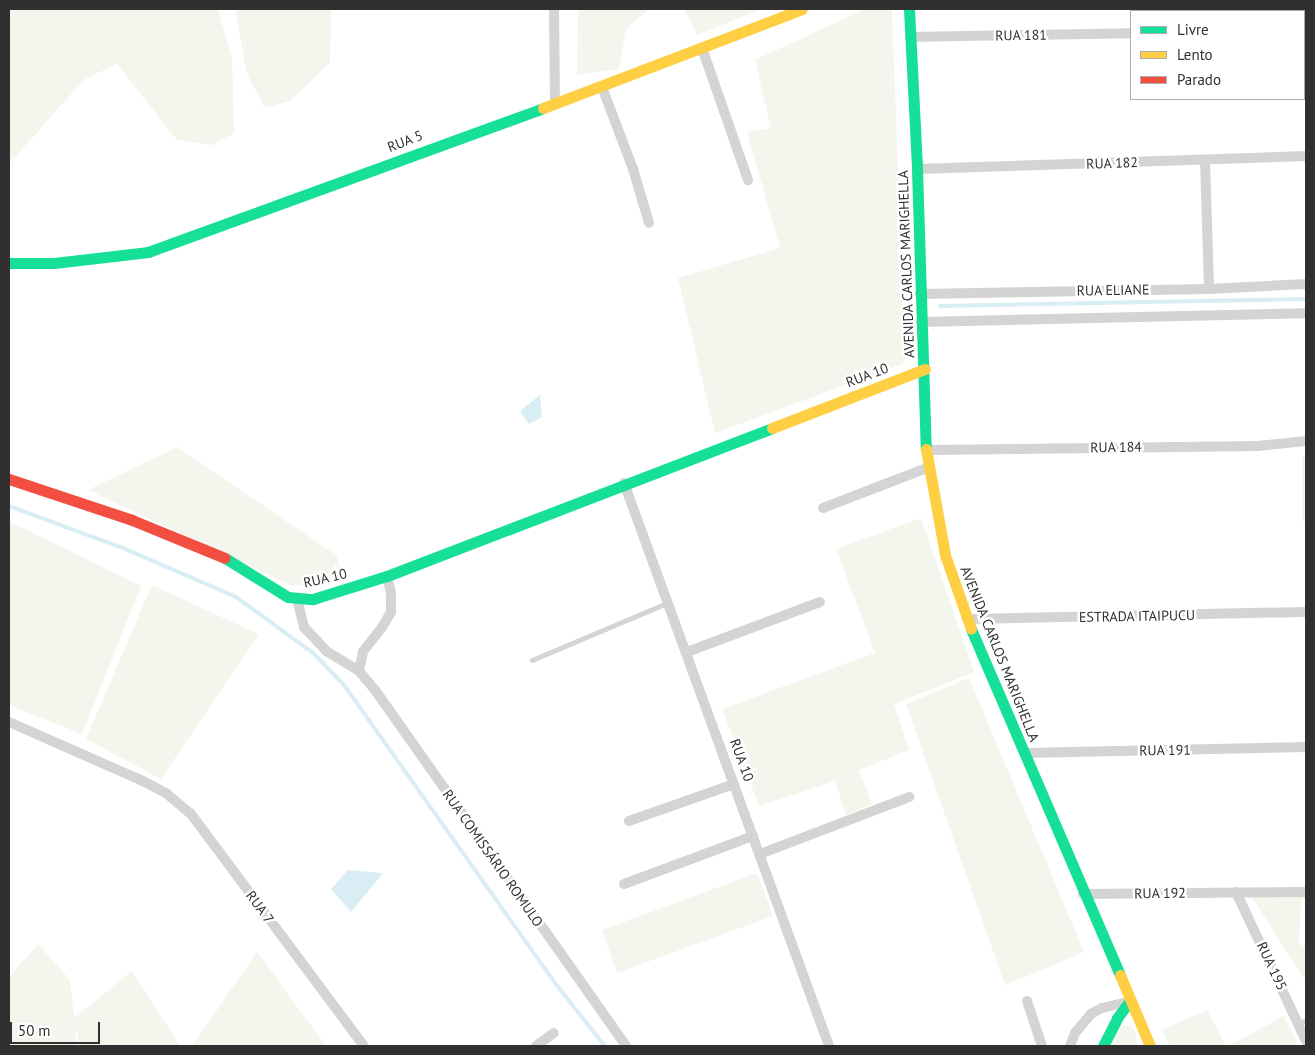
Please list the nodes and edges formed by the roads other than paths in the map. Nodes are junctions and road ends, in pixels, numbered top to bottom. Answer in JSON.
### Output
{"nodes":[{"id":1,"x":554,"y":9,"type":"edge"},
{"id":2,"x":802,"y":9,"type":"edge"},
{"id":3,"x":909,"y":9,"type":"edge"},
{"id":4,"x":1130,"y":33,"type":"edge"},
{"id":5,"x":910,"y":37,"type":"junction"},
{"id":6,"x":702,"y":48,"type":"junction"},
{"id":7,"x":602,"y":88,"type":"junction"},
{"id":8,"x":554,"y":104,"type":"junction"},
{"id":9,"x":1306,"y":156,"type":"edge"},
{"id":10,"x":1205,"y":160,"type":"junction"},
{"id":11,"x":917,"y":169,"type":"junction"},
{"id":12,"x":748,"y":180,"type":"dead end"},
{"id":13,"x":650,"y":223,"type":"dead end"},
{"id":14,"x":9,"y":263,"type":"edge"},
{"id":15,"x":1306,"y":284,"type":"edge"},
{"id":16,"x":1209,"y":288,"type":"junction"},
{"id":17,"x":920,"y":294,"type":"junction"},
{"id":18,"x":1306,"y":312,"type":"edge"},
{"id":19,"x":921,"y":322,"type":"junction"},
{"id":20,"x":924,"y":369,"type":"junction"},
{"id":21,"x":1306,"y":441,"type":"edge"},
{"id":22,"x":926,"y":450,"type":"junction"},
{"id":23,"x":929,"y":467,"type":"junction"},
{"id":24,"x":9,"y":479,"type":"edge"},
{"id":25,"x":624,"y":484,"type":"junction"},
{"id":26,"x":823,"y":508,"type":"dead end"},
{"id":27,"x":387,"y":576,"type":"junction"},
{"id":28,"x":296,"y":599,"type":"junction"},
{"id":29,"x":820,"y":602,"type":"dead end"},
{"id":30,"x":668,"y":603,"type":"junction"},
{"id":31,"x":1306,"y":612,"type":"edge"},
{"id":32,"x":967,"y":619,"type":"junction"},
{"id":33,"x":687,"y":652,"type":"junction"},
{"id":34,"x":532,"y":660,"type":"dead end"},
{"id":35,"x":358,"y":671,"type":"junction"},
{"id":36,"x":9,"y":722,"type":"edge"},
{"id":37,"x":1306,"y":747,"type":"edge"},
{"id":38,"x":1024,"y":753,"type":"junction"},
{"id":39,"x":734,"y":784,"type":"junction"},
{"id":40,"x":909,"y":797,"type":"dead end"},
{"id":41,"x":629,"y":821,"type":"dead end"},
{"id":42,"x":753,"y":836,"type":"junction"},
{"id":43,"x":760,"y":854,"type":"junction"},
{"id":44,"x":624,"y":884,"type":"dead end"},
{"id":45,"x":1236,"y":892,"type":"junction"},
{"id":46,"x":1306,"y":892,"type":"edge"},
{"id":47,"x":1083,"y":894,"type":"junction"},
{"id":48,"x":1026,"y":1000,"type":"dead end"},
{"id":49,"x":1129,"y":1002,"type":"junction"},
{"id":50,"x":1302,"y":1022,"type":"edge"},
{"id":51,"x":554,"y":1033,"type":"dead end"},
{"id":52,"x":1306,"y":1041,"type":"edge"},
{"id":53,"x":364,"y":1046,"type":"edge"},
{"id":54,"x":536,"y":1046,"type":"edge"},
{"id":55,"x":626,"y":1046,"type":"edge"},
{"id":56,"x":830,"y":1046,"type":"edge"},
{"id":57,"x":1042,"y":1046,"type":"edge"},
{"id":58,"x":1070,"y":1046,"type":"edge"},
{"id":59,"x":1103,"y":1046,"type":"edge"},
{"id":60,"x":1150,"y":1046,"type":"edge"}],
"edges":[{"from":1,"to":8,"type":"street"},
{"from":2,"to":6,"type":"street","name":"RUA 5"},
{"from":3,"to":5,"type":"street","name":"AVENIDA CARLOS MARIGHELLA"},
{"from":4,"to":5,"type":"street","name":"RUA 181"},
{"from":5,"to":11,"type":"street","name":"AVENIDA CARLOS MARIGHELLA"},
{"from":6,"to":7,"type":"street","name":"RUA 5"},
{"from":6,"to":12,"type":"street"},
{"from":7,"to":8,"type":"street","name":"RUA 5"},
{"from":7,"to":13,"type":"street"},
{"from":8,"to":14,"type":"street","name":"RUA 5"},
{"from":9,"to":10,"type":"street","name":"RUA 182"},
{"from":10,"to":11,"type":"street","name":"RUA 182"},
{"from":10,"to":16,"type":"street"},
{"from":11,"to":17,"type":"street","name":"AVENIDA CARLOS MARIGHELLA"},
{"from":15,"to":16,"type":"street","name":"RUA ELIANE"},
{"from":16,"to":17,"type":"street","name":"RUA ELIANE"},
{"from":17,"to":19,"type":"street","name":"AVENIDA CARLOS MARIGHELLA"},
{"from":18,"to":19,"type":"street","name":"RUA ELIANE"},
{"from":19,"to":20,"type":"street","name":"AVENIDA CARLOS MARIGHELLA"},
{"from":20,"to":22,"type":"street","name":"AVENIDA CARLOS MARIGHELLA"},
{"from":20,"to":25,"type":"street","name":"RUA 10"},
{"from":21,"to":22,"type":"street","name":"RUA 184"},
{"from":22,"to":23,"type":"street","name":"AVENIDA CARLOS MARIGHELLA"},
{"from":23,"to":26,"type":"street"},
{"from":23,"to":32,"type":"street","name":"AVENIDA CARLOS MARIGHELLA"},
{"from":24,"to":28,"type":"street","name":"RUA 10"},
{"from":25,"to":27,"type":"street","name":"RUA 10"},
{"from":25,"to":30,"type":"street","name":"RUA 10"},
{"from":27,"to":28,"type":"street","name":"RUA 10"},
{"from":27,"to":35,"type":"street"},
{"from":28,"to":35,"type":"street","name":"RUA COMISSÁRIO ROMULO"},
{"from":29,"to":33,"type":"street"},
{"from":30,"to":33,"type":"street","name":"RUA 10"},
{"from":30,"to":34,"type":"lane"},
{"from":31,"to":32,"type":"street","name":"ESTRADA ITAIPUCU"},
{"from":32,"to":38,"type":"street","name":"AVENIDA CARLOS MARIGHELLA"},
{"from":33,"to":39,"type":"street","name":"RUA 10"},
{"from":35,"to":55,"type":"street","name":"RUA COMISSÁRIO ROMULO"},
{"from":36,"to":53,"type":"street","name":"RUA 7"},
{"from":37,"to":38,"type":"street","name":"RUA 191"},
{"from":38,"to":47,"type":"street","name":"AVENIDA CARLOS MARIGHELLA"},
{"from":39,"to":41,"type":"street"},
{"from":39,"to":42,"type":"street","name":"RUA 10"},
{"from":40,"to":43,"type":"street"},
{"from":42,"to":43,"type":"street","name":"RUA 10"},
{"from":42,"to":44,"type":"street"},
{"from":43,"to":56,"type":"street","name":"RUA 10"},
{"from":45,"to":46,"type":"street","name":"RUA 192"},
{"from":45,"to":47,"type":"street","name":"RUA 192"},
{"from":45,"to":50,"type":"street","name":"RUA 195"},
{"from":47,"to":49,"type":"street","name":"AVENIDA CARLOS MARIGHELLA"},
{"from":48,"to":57,"type":"street"},
{"from":49,"to":58,"type":"street"},
{"from":49,"to":59,"type":"street"},
{"from":49,"to":60,"type":"street","name":"AVENIDA CARLOS MARIGHELLA"},
{"from":50,"to":52,"type":"street","name":"RUA 195"},
{"from":51,"to":54,"type":"street"}]}
